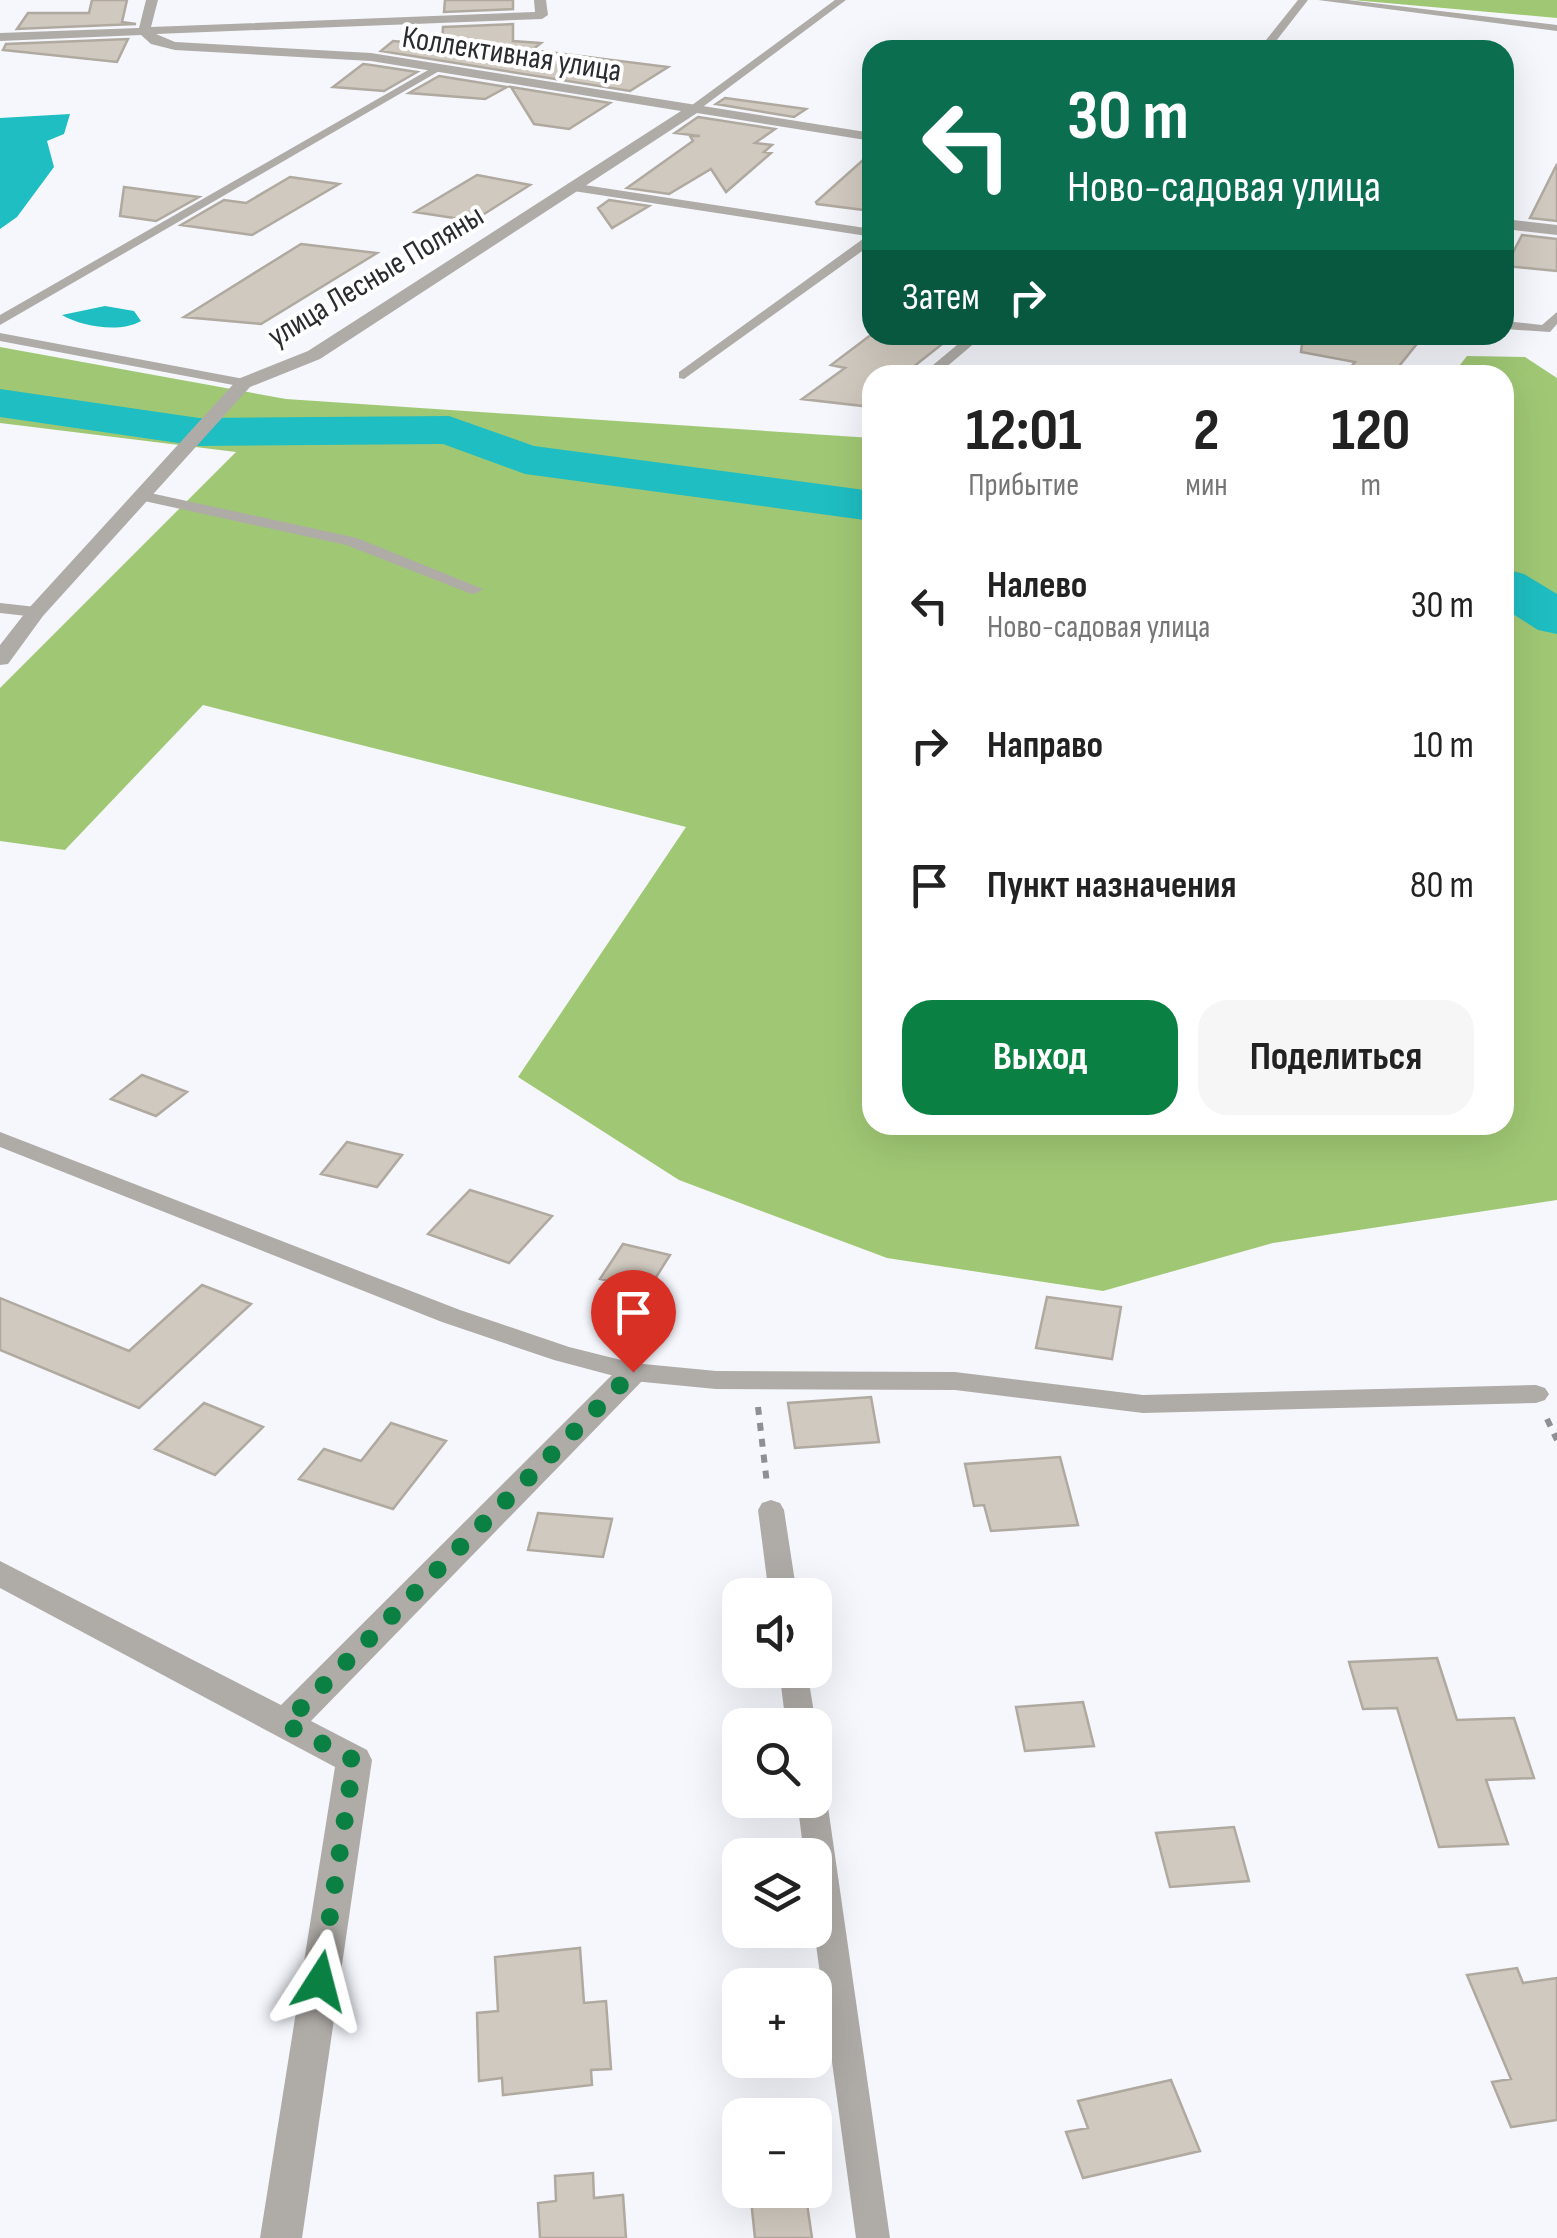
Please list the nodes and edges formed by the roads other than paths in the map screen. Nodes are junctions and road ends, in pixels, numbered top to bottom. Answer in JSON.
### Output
{"nodes":[{"id":1,"x":152,"y":0,"type":"edge"},
{"id":2,"x":540,"y":0,"type":"edge"},
{"id":3,"x":841,"y":0,"type":"edge"},
{"id":4,"x":1303,"y":0,"type":"edge"},
{"id":5,"x":1323,"y":0,"type":"edge"},
{"id":6,"x":1557,"y":28,"type":"edge"},
{"id":7,"x":144,"y":31,"type":"junction"},
{"id":8,"x":0,"y":37,"type":"edge"},
{"id":9,"x":1270,"y":40,"type":"edge"},
{"id":10,"x":437,"y":68,"type":"junction"},
{"id":11,"x":692,"y":110,"type":"junction"},
{"id":12,"x":862,"y":136,"type":"edge"},
{"id":13,"x":571,"y":187,"type":"junction"},
{"id":14,"x":1514,"y":225,"type":"edge"},
{"id":15,"x":1557,"y":230,"type":"edge"},
{"id":16,"x":862,"y":234,"type":"edge"},
{"id":17,"x":862,"y":243,"type":"edge"},
{"id":18,"x":1557,"y":316,"type":"edge"},
{"id":19,"x":0,"y":321,"type":"edge"},
{"id":20,"x":1514,"y":326,"type":"edge"},
{"id":21,"x":0,"y":338,"type":"edge"},
{"id":22,"x":965,"y":345,"type":"edge"},
{"id":23,"x":940,"y":365,"type":"edge"},
{"id":24,"x":684,"y":375,"type":"dead end"},
{"id":25,"x":244,"y":383,"type":"junction"},
{"id":26,"x":141,"y":496,"type":"junction"},
{"id":27,"x":475,"y":589,"type":"dead end"},
{"id":28,"x":0,"y":608,"type":"edge"},
{"id":29,"x":36,"y":612,"type":"junction"},
{"id":30,"x":0,"y":659,"type":"edge"},
{"id":31,"x":0,"y":1139,"type":"edge"},
{"id":32,"x":633,"y":1372,"type":"junction"},
{"id":33,"x":1536,"y":1394,"type":"dead end"},
{"id":34,"x":770,"y":1510,"type":"road end"},
{"id":35,"x":0,"y":1573,"type":"edge"},
{"id":36,"x":780,"y":1578,"type":"edge"},
{"id":37,"x":285,"y":1724,"type":"junction"},
{"id":38,"x":815,"y":1818,"type":"edge"},
{"id":39,"x":281,"y":2238,"type":"edge"},
{"id":40,"x":873,"y":2238,"type":"edge"}],
"edges":[{"from":1,"to":7,"type":"street"},
{"from":2,"to":7,"type":"street"},
{"from":3,"to":11,"type":"lane"},
{"from":4,"to":9,"type":"lane"},
{"from":5,"to":6,"type":"lane"},
{"from":7,"to":8,"type":"street"},
{"from":7,"to":10,"type":"street","name":"Коллективная улица"},
{"from":10,"to":11,"type":"street","name":"Коллективная улица"},
{"from":10,"to":19,"type":"lane"},
{"from":11,"to":12,"type":"street","name":"Коллективная улица"},
{"from":11,"to":13,"type":"street","name":"улица Лесные Поляны"},
{"from":13,"to":16,"type":"lane"},
{"from":13,"to":25,"type":"street","name":"улица Лесные Поляны"},
{"from":14,"to":15,"type":"street"},
{"from":17,"to":24,"type":"lane"},
{"from":18,"to":20,"type":"lane"},
{"from":21,"to":25,"type":"lane"},
{"from":22,"to":23,"type":"lane"},
{"from":25,"to":26,"type":"street","name":"улица Лесные Поляны"},
{"from":26,"to":27,"type":"lane"},
{"from":26,"to":29,"type":"street","name":"улица Лесные Поляны"},
{"from":28,"to":29,"type":"lane"},
{"from":29,"to":30,"type":"street","name":"улица Лесные Поляны"},
{"from":31,"to":32,"type":"lane"},
{"from":32,"to":33,"type":"lane"},
{"from":32,"to":37,"type":"street"},
{"from":34,"to":36,"type":"lane"},
{"from":35,"to":37,"type":"street"},
{"from":37,"to":39,"type":"street"},
{"from":38,"to":40,"type":"lane"}]}
